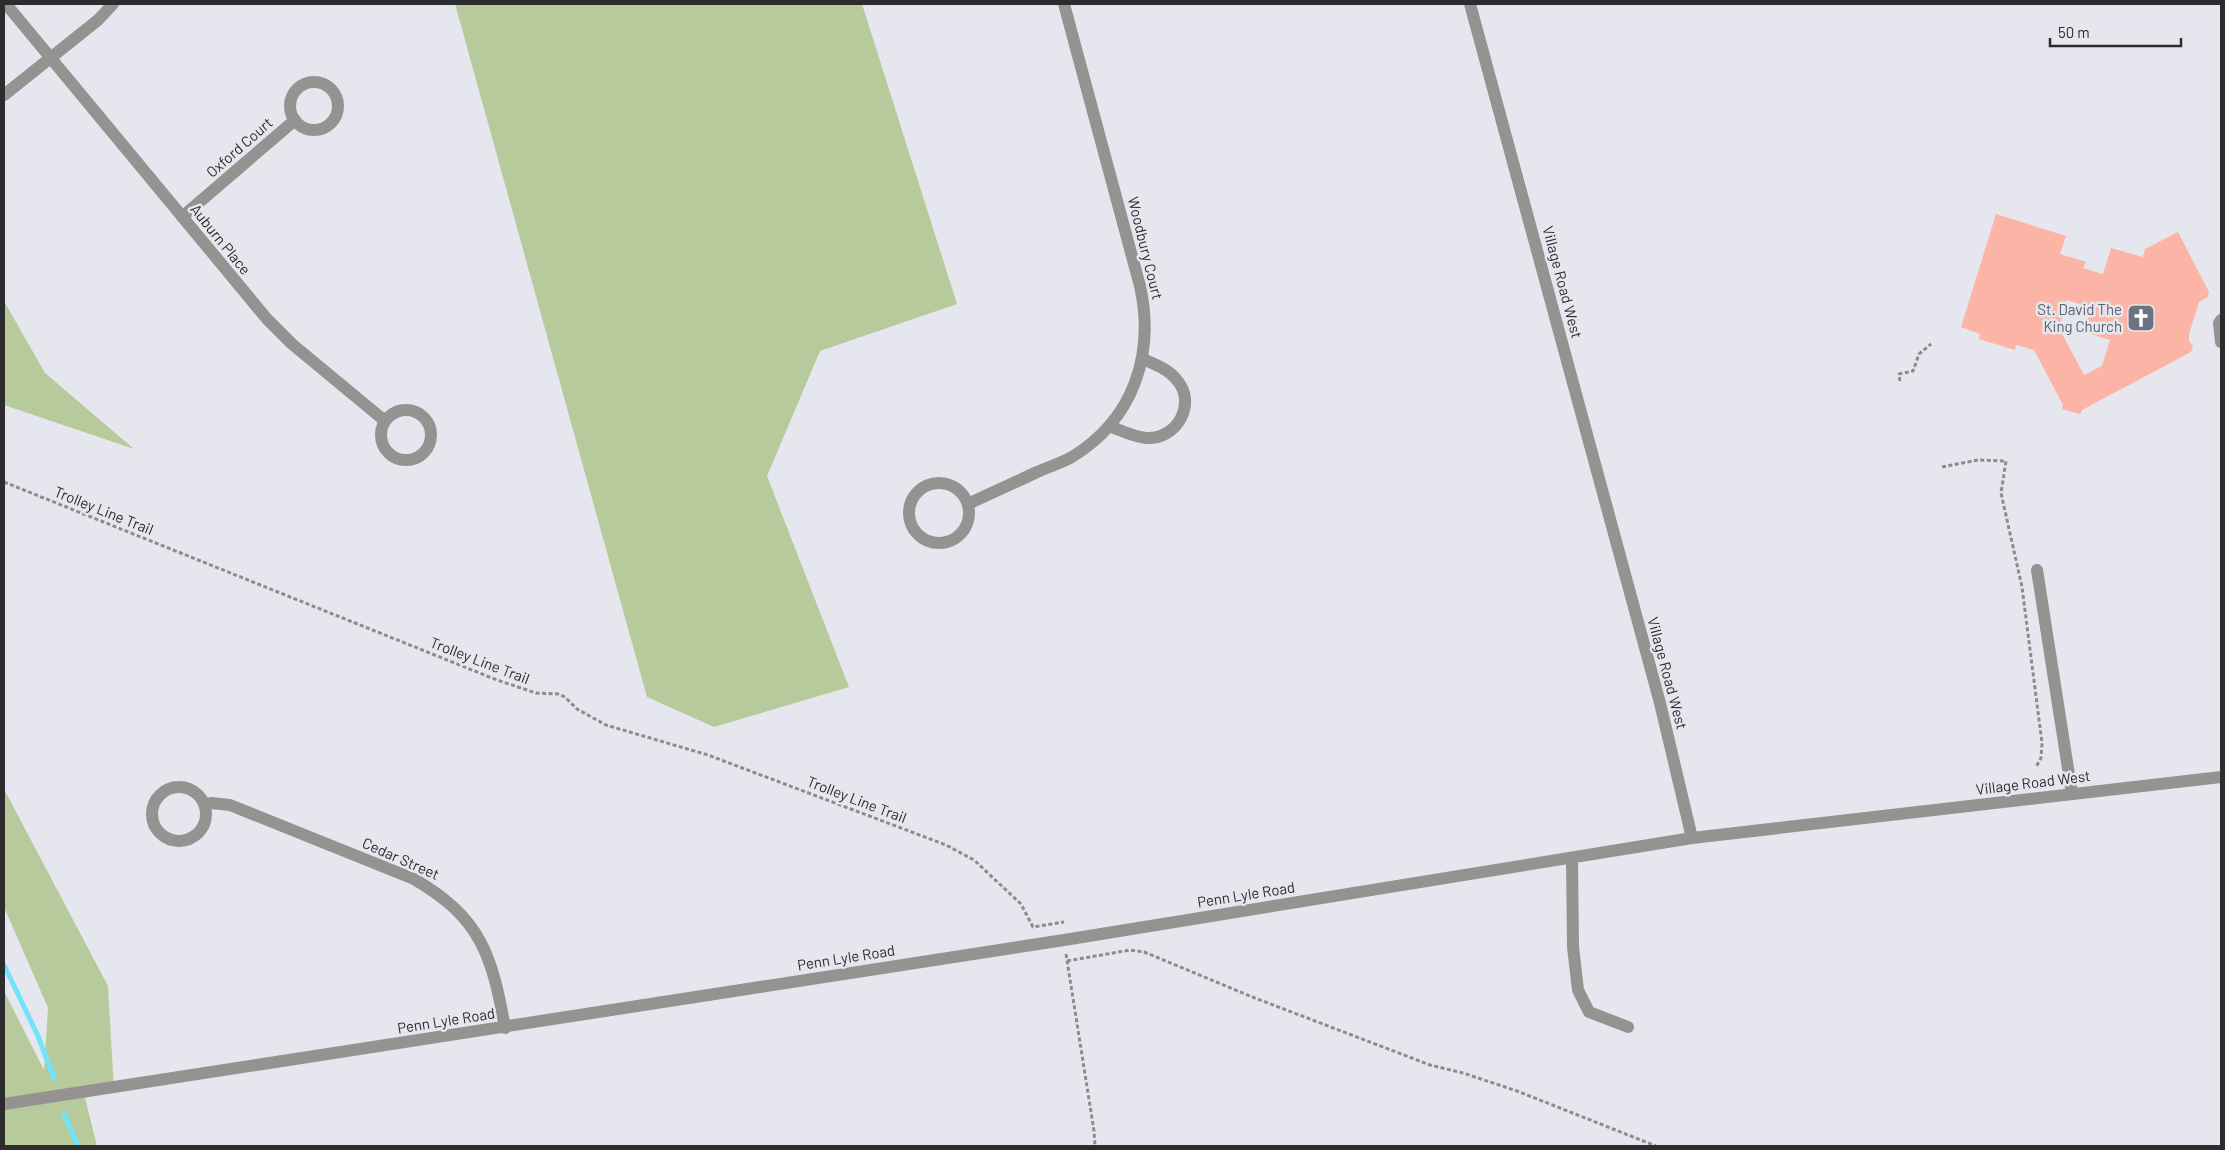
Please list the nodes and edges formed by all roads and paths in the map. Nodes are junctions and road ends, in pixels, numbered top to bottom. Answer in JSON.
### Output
{"nodes":[{"id":1,"x":6,"y":4,"type":"edge"},
{"id":2,"x":113,"y":4,"type":"edge"},
{"id":3,"x":1064,"y":4,"type":"edge"},
{"id":4,"x":1470,"y":4,"type":"edge"},
{"id":5,"x":51,"y":58,"type":"junction"},
{"id":6,"x":4,"y":95,"type":"edge"},
{"id":7,"x":294,"y":120,"type":"dead end"},
{"id":8,"x":182,"y":217,"type":"junction"},
{"id":9,"x":2221,"y":320,"type":"edge"},
{"id":10,"x":2221,"y":342,"type":"edge"},
{"id":11,"x":1931,"y":344,"type":"dead end"},
{"id":12,"x":1143,"y":358,"type":"junction"},
{"id":13,"x":1900,"y":381,"type":"dead end"},
{"id":14,"x":385,"y":421,"type":"dead end"},
{"id":15,"x":1109,"y":426,"type":"junction"},
{"id":16,"x":1942,"y":467,"type":"dead end"},
{"id":17,"x":4,"y":482,"type":"edge"},
{"id":18,"x":968,"y":504,"type":"junction"},
{"id":19,"x":2037,"y":570,"type":"dead end"},
{"id":20,"x":2036,"y":767,"type":"dead end"},
{"id":21,"x":2221,"y":777,"type":"edge"},
{"id":22,"x":2072,"y":794,"type":"junction"},
{"id":23,"x":205,"y":804,"type":"junction"},
{"id":24,"x":1692,"y":838,"type":"junction"},
{"id":25,"x":1572,"y":858,"type":"junction"},
{"id":26,"x":1064,"y":922,"type":"dead end"},
{"id":27,"x":1066,"y":954,"type":"dead end"},
{"id":28,"x":1067,"y":961,"type":"junction"},
{"id":29,"x":1628,"y":1027,"type":"dead end"},
{"id":30,"x":505,"y":1028,"type":"junction"},
{"id":31,"x":4,"y":1104,"type":"edge"},
{"id":32,"x":1094,"y":1146,"type":"edge"},
{"id":33,"x":1656,"y":1146,"type":"edge"}],
"edges":[{"from":1,"to":5,"type":"street","name":"Auburn Place"},
{"from":2,"to":5,"type":"street"},
{"from":3,"to":12,"type":"street","name":"Woodbury Court"},
{"from":4,"to":24,"type":"street","name":"Village Road West"},
{"from":5,"to":6,"type":"street"},
{"from":5,"to":8,"type":"street","name":"Auburn Place"},
{"from":7,"to":8,"type":"street","name":"Oxford Court"},
{"from":8,"to":14,"type":"street","name":"Auburn Place"},
{"from":9,"to":10,"type":"street"},
{"from":11,"to":13,"type":"path"},
{"from":12,"to":15,"type":"street","name":"Woodbury Court"},
{"from":12,"to":15,"type":"street"},
{"from":15,"to":18,"type":"street","name":"Woodbury Court"},
{"from":16,"to":20,"type":"path"},
{"from":17,"to":26,"type":"path","name":"Trolley Line Trail"},
{"from":18,"to":18,"type":"street"},
{"from":19,"to":22,"type":"street"},
{"from":21,"to":22,"type":"street","name":"Village Road West"},
{"from":22,"to":24,"type":"street","name":"Village Road West"},
{"from":23,"to":23,"type":"street"},
{"from":23,"to":30,"type":"street","name":"Cedar Street"},
{"from":24,"to":25,"type":"street","name":"Penn Lyle Road"},
{"from":25,"to":29,"type":"street"},
{"from":25,"to":30,"type":"street","name":"Penn Lyle Road"},
{"from":27,"to":28,"type":"path"},
{"from":28,"to":32,"type":"path"},
{"from":28,"to":33,"type":"path"},
{"from":30,"to":31,"type":"street","name":"Penn Lyle Road"}]}
